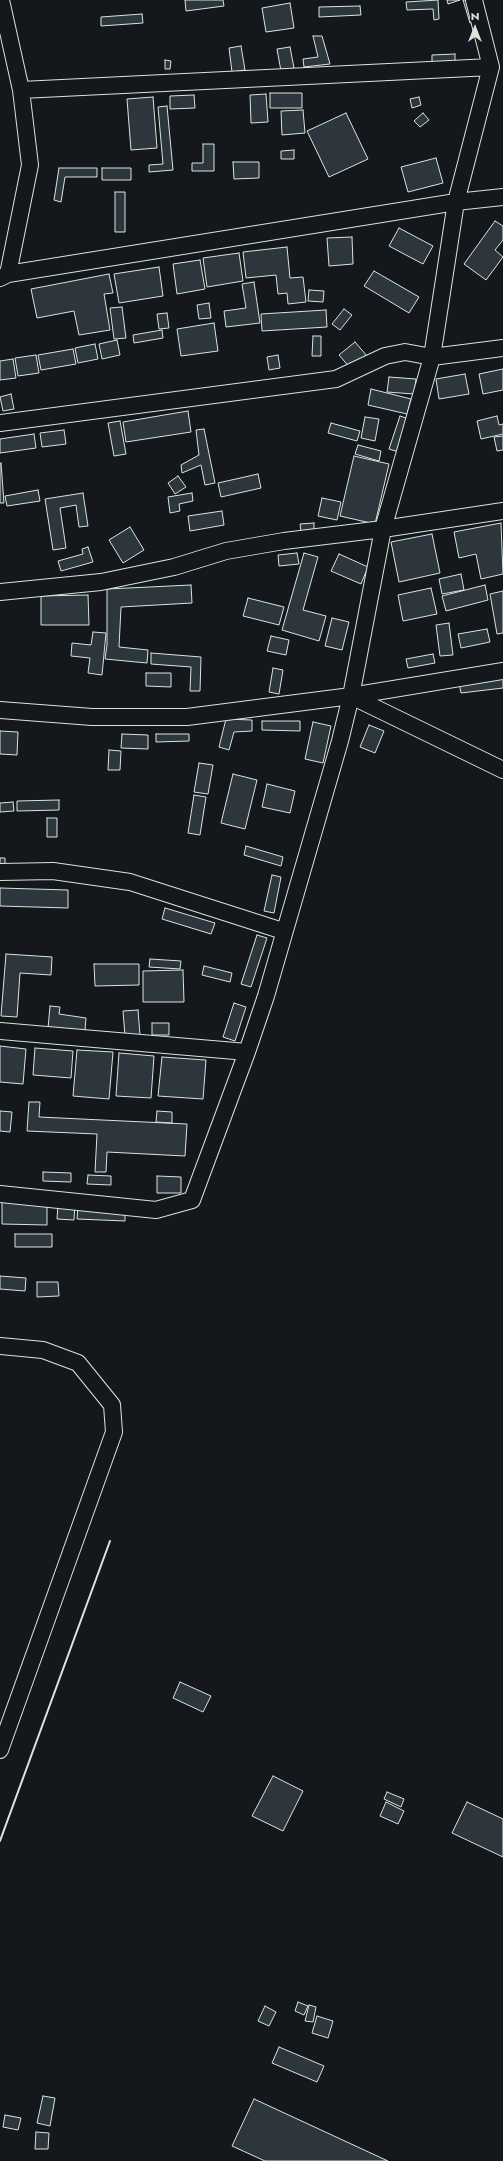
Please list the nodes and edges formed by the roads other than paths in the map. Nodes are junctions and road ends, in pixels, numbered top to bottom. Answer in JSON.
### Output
{"nodes":[{"id":1,"x":1,"y":0,"type":"edge"},
{"id":2,"x":474,"y":0,"type":"edge"},
{"id":3,"x":491,"y":67,"type":"junction"},
{"id":4,"x":21,"y":90,"type":"junction"},
{"id":5,"x":503,"y":197,"type":"edge"},
{"id":6,"x":456,"y":202,"type":"junction"},
{"id":7,"x":4,"y":276,"type":"edge"},
{"id":8,"x":503,"y":348,"type":"edge"},
{"id":9,"x":432,"y":358,"type":"junction"},
{"id":10,"x":0,"y":423,"type":"edge"},
{"id":11,"x":503,"y":511,"type":"edge"},
{"id":12,"x":383,"y":529,"type":"junction"},
{"id":13,"x":0,"y":592,"type":"edge"},
{"id":14,"x":503,"y":672,"type":"edge"},
{"id":15,"x":351,"y":696,"type":"junction"},
{"id":16,"x":0,"y":710,"type":"edge"},
{"id":17,"x":503,"y":770,"type":"edge"},
{"id":18,"x":0,"y":872,"type":"edge"},
{"id":19,"x":283,"y":931,"type":"junction"},
{"id":20,"x":0,"y":1031,"type":"edge"},
{"id":21,"x":247,"y":1052,"type":"junction"},
{"id":22,"x":0,"y":1194,"type":"edge"},
{"id":23,"x":0,"y":1346,"type":"edge"},
{"id":24,"x":0,"y":1750,"type":"edge"}],
"edges":[{"from":1,"to":4,"type":"street"},
{"from":2,"to":3,"type":"street"},
{"from":3,"to":4,"type":"street"},
{"from":3,"to":6,"type":"street"},
{"from":4,"to":7,"type":"street"},
{"from":5,"to":6,"type":"street"},
{"from":6,"to":7,"type":"street"},
{"from":6,"to":9,"type":"street"},
{"from":8,"to":9,"type":"street"},
{"from":9,"to":10,"type":"street"},
{"from":9,"to":12,"type":"street"},
{"from":11,"to":12,"type":"street"},
{"from":12,"to":13,"type":"street"},
{"from":12,"to":15,"type":"street"},
{"from":14,"to":15,"type":"street"},
{"from":15,"to":16,"type":"street"},
{"from":15,"to":17,"type":"street"},
{"from":15,"to":19,"type":"street"},
{"from":18,"to":19,"type":"street"},
{"from":19,"to":21,"type":"street"},
{"from":20,"to":21,"type":"street"},
{"from":21,"to":22,"type":"street"},
{"from":23,"to":24,"type":"street"}]}
